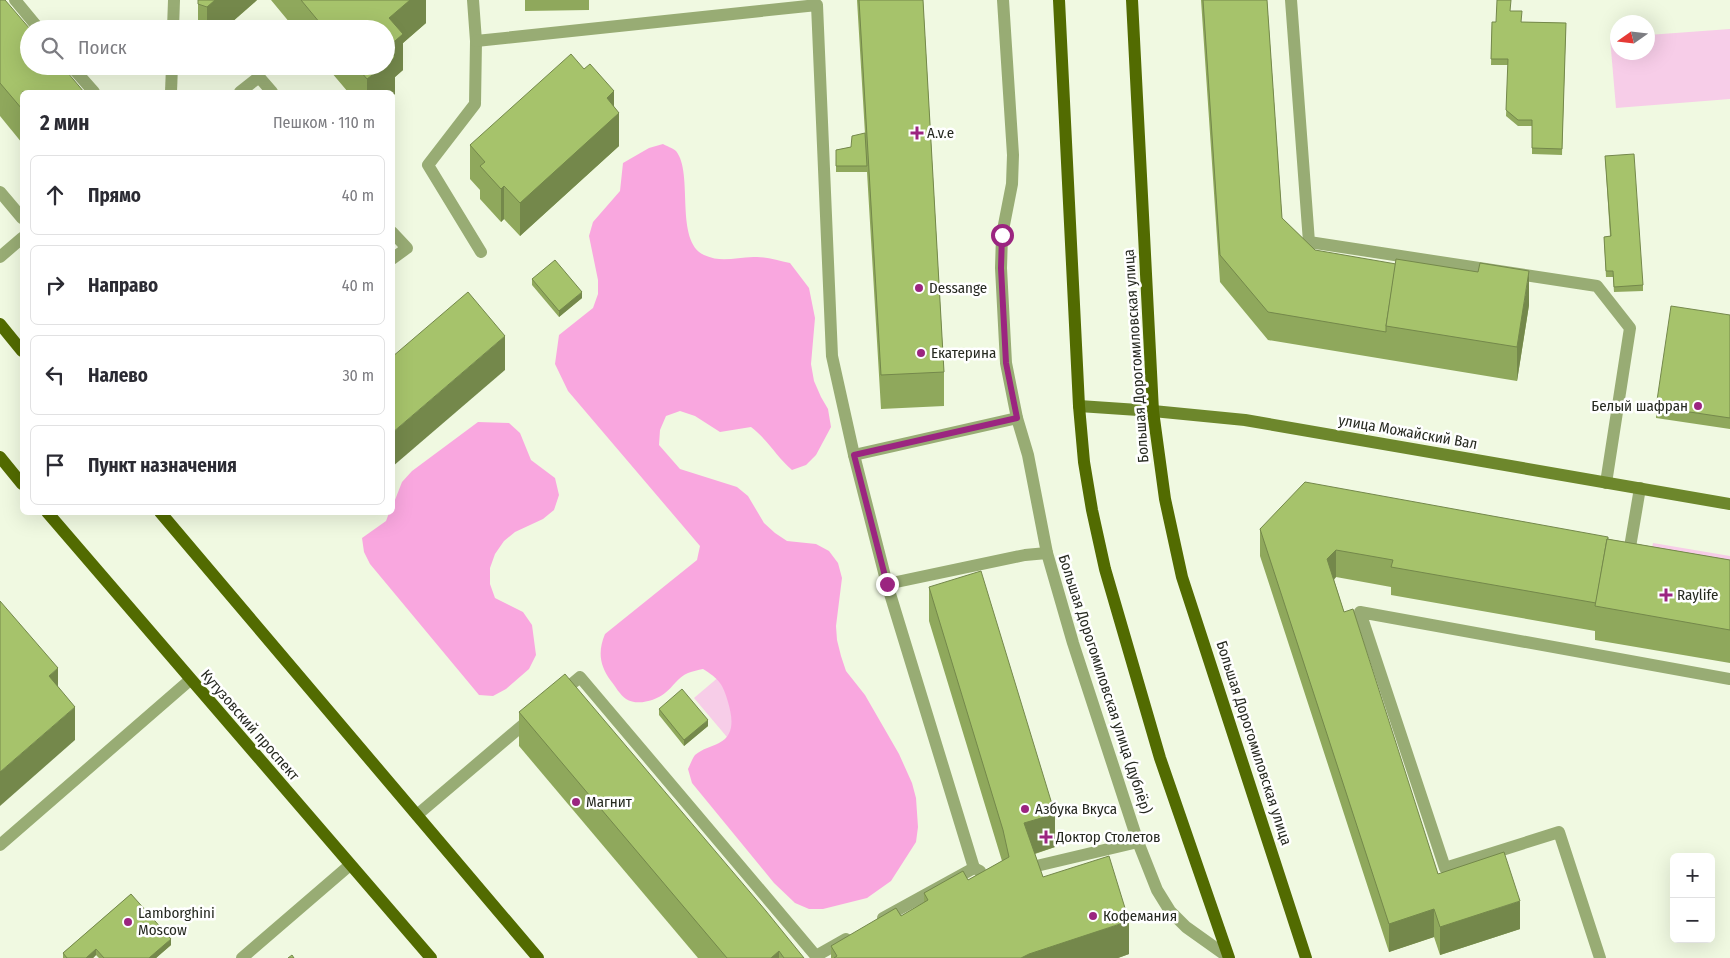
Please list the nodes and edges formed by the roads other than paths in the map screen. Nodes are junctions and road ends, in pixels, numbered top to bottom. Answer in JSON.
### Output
{"nodes":[{"id":1,"x":15,"y":0,"type":"edge"},
{"id":2,"x":174,"y":0,"type":"edge"},
{"id":3,"x":473,"y":0,"type":"edge"},
{"id":4,"x":1003,"y":0,"type":"edge"},
{"id":5,"x":1059,"y":0,"type":"edge"},
{"id":6,"x":1132,"y":0,"type":"edge"},
{"id":7,"x":1291,"y":0,"type":"edge"},
{"id":8,"x":32,"y":20,"type":"edge"},
{"id":9,"x":173,"y":20,"type":"edge"},
{"id":10,"x":476,"y":41,"type":"junction"},
{"id":11,"x":79,"y":75,"type":"edge"},
{"id":12,"x":172,"y":75,"type":"edge"},
{"id":13,"x":92,"y":90,"type":"edge"},
{"id":14,"x":171,"y":90,"type":"edge"},
{"id":15,"x":242,"y":90,"type":"edge"},
{"id":16,"x":270,"y":90,"type":"edge"},
{"id":17,"x":0,"y":192,"type":"edge"},
{"id":18,"x":20,"y":216,"type":"edge"},
{"id":19,"x":395,"y":235,"type":"edge"},
{"id":20,"x":20,"y":240,"type":"edge"},
{"id":21,"x":481,"y":252,"type":"dead end"},
{"id":22,"x":0,"y":257,"type":"edge"},
{"id":23,"x":395,"y":257,"type":"edge"},
{"id":24,"x":0,"y":324,"type":"edge"},
{"id":25,"x":20,"y":349,"type":"edge"},
{"id":26,"x":1079,"y":406,"type":"junction"},
{"id":27,"x":1153,"y":411,"type":"junction"},
{"id":28,"x":1017,"y":418,"type":"junction"},
{"id":29,"x":854,"y":455,"type":"junction"},
{"id":30,"x":0,"y":457,"type":"edge"},
{"id":31,"x":20,"y":482,"type":"edge"},
{"id":32,"x":1606,"y":483,"type":"junction"},
{"id":33,"x":1640,"y":488,"type":"junction"},
{"id":34,"x":1730,"y":504,"type":"edge"},
{"id":35,"x":50,"y":515,"type":"edge"},
{"id":36,"x":163,"y":515,"type":"edge"},
{"id":37,"x":1047,"y":553,"type":"junction"},
{"id":38,"x":1626,"y":568,"type":"edge"},
{"id":39,"x":887,"y":584,"type":"junction"},
{"id":40,"x":1614,"y":643,"type":"edge"},
{"id":41,"x":1612,"y":656,"type":"junction"},
{"id":42,"x":1730,"y":679,"type":"edge"},
{"id":43,"x":190,"y":680,"type":"junction"},
{"id":44,"x":551,"y":701,"type":"edge"},
{"id":45,"x":537,"y":713,"type":"edge"},
{"id":46,"x":417,"y":815,"type":"junction"},
{"id":47,"x":1138,"y":842,"type":"junction"},
{"id":48,"x":0,"y":845,"type":"edge"},
{"id":49,"x":350,"y":865,"type":"junction"},
{"id":50,"x":974,"y":868,"type":"junction"},
{"id":51,"x":1028,"y":868,"type":"edge"},
{"id":52,"x":988,"y":876,"type":"edge"},
{"id":53,"x":874,"y":923,"type":"edge"},
{"id":54,"x":857,"y":932,"type":"edge"},
{"id":55,"x":816,"y":957,"type":"edge"},
{"id":56,"x":1228,"y":957,"type":"edge"},
{"id":57,"x":242,"y":958,"type":"edge"},
{"id":58,"x":431,"y":958,"type":"edge"},
{"id":59,"x":538,"y":958,"type":"edge"},
{"id":60,"x":1306,"y":958,"type":"edge"},
{"id":61,"x":1600,"y":958,"type":"edge"}],
"edges":[{"from":1,"to":8,"type":"street"},
{"from":2,"to":9,"type":"street"},
{"from":3,"to":10,"type":"street"},
{"from":4,"to":28,"type":"street","name":"Большая Дорогомиловская улица (дублёр)"},
{"from":5,"to":26,"type":"main road"},
{"from":6,"to":27,"type":"main road","name":"Большая Дорогомиловская улица"},
{"from":7,"to":32,"type":"street"},
{"from":10,"to":21,"type":"street"},
{"from":10,"to":29,"type":"street"},
{"from":11,"to":13,"type":"street"},
{"from":12,"to":14,"type":"street"},
{"from":15,"to":16,"type":"street"},
{"from":17,"to":18,"type":"street"},
{"from":19,"to":23,"type":"street"},
{"from":20,"to":22,"type":"street"},
{"from":24,"to":25,"type":"main road"},
{"from":26,"to":27,"type":"street","name":"улица Можайский Вал"},
{"from":26,"to":56,"type":"main road"},
{"from":27,"to":32,"type":"street","name":"улица Можайский Вал"},
{"from":27,"to":60,"type":"main road","name":"Большая Дорогомиловская улица"},
{"from":28,"to":29,"type":"street"},
{"from":28,"to":37,"type":"street","name":"Большая Дорогомиловская улица (дублёр)"},
{"from":29,"to":39,"type":"street"},
{"from":30,"to":31,"type":"main road"},
{"from":32,"to":33,"type":"street","name":"улица Можайский Вал"},
{"from":33,"to":34,"type":"street","name":"улица Можайский Вал"},
{"from":33,"to":38,"type":"street"},
{"from":35,"to":43,"type":"main road","name":"Кутузовский проспект"},
{"from":36,"to":46,"type":"main road"},
{"from":37,"to":39,"type":"street"},
{"from":37,"to":47,"type":"street","name":"Большая Дорогомиловская улица (дублёр)"},
{"from":39,"to":50,"type":"street"},
{"from":40,"to":41,"type":"street"},
{"from":41,"to":42,"type":"street"},
{"from":41,"to":61,"type":"street"},
{"from":43,"to":48,"type":"street"},
{"from":43,"to":49,"type":"main road","name":"Кутузовский проспект"},
{"from":44,"to":55,"type":"street"},
{"from":45,"to":46,"type":"street"},
{"from":46,"to":59,"type":"main road"},
{"from":47,"to":51,"type":"street"},
{"from":47,"to":56,"type":"street","name":"Большая Дорогомиловская улица (дублёр)"},
{"from":49,"to":57,"type":"street"},
{"from":49,"to":58,"type":"main road","name":"Кутузовский проспект"},
{"from":50,"to":52,"type":"street"},
{"from":50,"to":53,"type":"street"},
{"from":54,"to":55,"type":"street"}]}
